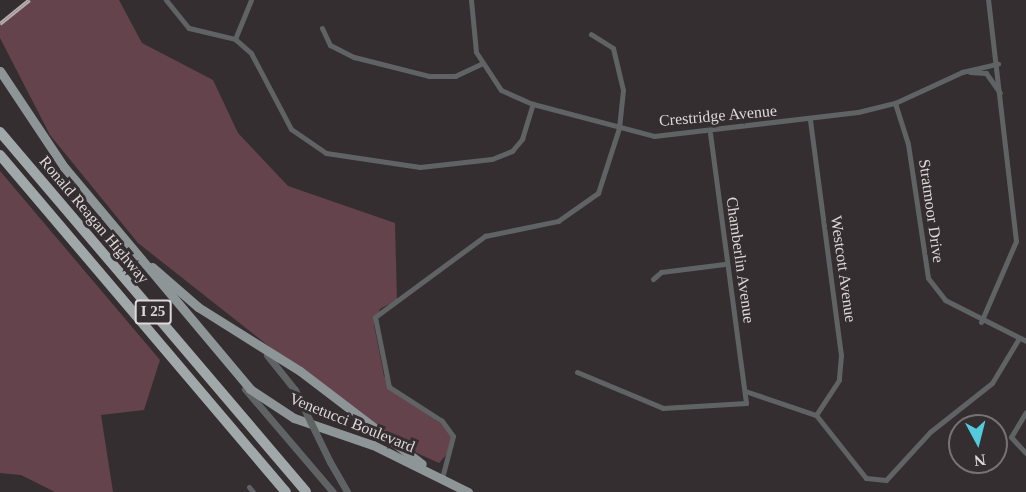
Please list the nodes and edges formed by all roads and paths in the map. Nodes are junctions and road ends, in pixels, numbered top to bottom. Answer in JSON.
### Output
{"nodes":[{"id":1,"x":166,"y":0,"type":"edge"},
{"id":2,"x":250,"y":0,"type":"edge"},
{"id":3,"x":471,"y":0,"type":"edge"},
{"id":4,"x":988,"y":0,"type":"edge"},
{"id":5,"x":322,"y":28,"type":"dead end"},
{"id":6,"x":591,"y":34,"type":"dead end"},
{"id":7,"x":235,"y":39,"type":"junction"},
{"id":8,"x":481,"y":64,"type":"junction"},
{"id":9,"x":998,"y":64,"type":"junction"},
{"id":10,"x":0,"y":71,"type":"edge"},
{"id":11,"x":962,"y":72,"type":"junction"},
{"id":12,"x":1002,"y":97,"type":"junction"},
{"id":13,"x":895,"y":103,"type":"junction"},
{"id":14,"x":533,"y":104,"type":"junction"},
{"id":15,"x":810,"y":120,"type":"junction"},
{"id":16,"x":620,"y":128,"type":"junction"},
{"id":17,"x":0,"y":132,"type":"edge"},
{"id":18,"x":710,"y":133,"type":"junction"},
{"id":19,"x":0,"y":155,"type":"edge"},
{"id":20,"x":137,"y":254,"type":"junction"},
{"id":21,"x":725,"y":264,"type":"junction"},
{"id":22,"x":653,"y":279,"type":"dead end"},
{"id":23,"x":981,"y":322,"type":"junction"},
{"id":24,"x":236,"y":332,"type":"junction"},
{"id":25,"x":1019,"y":338,"type":"junction"},
{"id":26,"x":1026,"y":341,"type":"edge"},
{"id":27,"x":225,"y":363,"type":"junction"},
{"id":28,"x":577,"y":372,"type":"dead end"},
{"id":29,"x":745,"y":391,"type":"junction"},
{"id":30,"x":1026,"y":412,"type":"edge"},
{"id":31,"x":816,"y":415,"type":"junction"},
{"id":32,"x":1026,"y":453,"type":"edge"},
{"id":33,"x":442,"y":478,"type":"junction"},
{"id":34,"x":286,"y":492,"type":"edge"},
{"id":35,"x":306,"y":492,"type":"edge"},
{"id":36,"x":333,"y":492,"type":"edge"},
{"id":37,"x":347,"y":492,"type":"edge"},
{"id":38,"x":468,"y":492,"type":"edge"}],
"edges":[{"from":1,"to":7,"type":"street"},
{"from":2,"to":7,"type":"street"},
{"from":3,"to":8,"type":"street","name":"Crestridge Avenue"},
{"from":4,"to":9,"type":"street"},
{"from":5,"to":8,"type":"street"},
{"from":6,"to":16,"type":"street"},
{"from":7,"to":14,"type":"street"},
{"from":8,"to":14,"type":"street","name":"Crestridge Avenue"},
{"from":9,"to":11,"type":"street","name":"Crestridge Avenue"},
{"from":9,"to":12,"type":"street"},
{"from":10,"to":20,"type":"main road","name":"Venetucci Boulevard"},
{"from":11,"to":12,"type":"street"},
{"from":11,"to":13,"type":"street","name":"Crestridge Avenue"},
{"from":12,"to":23,"type":"street"},
{"from":13,"to":15,"type":"street","name":"Crestridge Avenue"},
{"from":13,"to":23,"type":"street","name":"Stratmoor Drive"},
{"from":14,"to":16,"type":"street","name":"Crestridge Avenue"},
{"from":15,"to":18,"type":"street","name":"Crestridge Avenue"},
{"from":15,"to":31,"type":"street","name":"Westcott Avenue"},
{"from":16,"to":18,"type":"street","name":"Crestridge Avenue"},
{"from":16,"to":33,"type":"street"},
{"from":17,"to":35,"type":"highway","name":"Ronald Reagan Highway","number":"I 25"},
{"from":18,"to":21,"type":"street","name":"Chamberlin Avenue"},
{"from":19,"to":34,"type":"highway","name":"Ronald Reagan Highway","number":"I 25"},
{"from":20,"to":24,"type":"main road","name":"Venetucci Boulevard"},
{"from":20,"to":27,"type":"main road","name":"Venetucci Boulevard"},
{"from":21,"to":22,"type":"street"},
{"from":21,"to":29,"type":"street","name":"Chamberlin Avenue"},
{"from":23,"to":25,"type":"street","name":"Stratmoor Drive"},
{"from":24,"to":33,"type":"main road","name":"Venetucci Boulevard"},
{"from":24,"to":37,"type":"street","bridge":true},
{"from":25,"to":26,"type":"street","name":"Stratmoor Drive"},
{"from":25,"to":31,"type":"street"},
{"from":27,"to":33,"type":"main road","name":"Venetucci Boulevard"},
{"from":27,"to":36,"type":"street"},
{"from":28,"to":29,"type":"street","name":"Chamberlin Avenue"},
{"from":29,"to":31,"type":"street"},
{"from":30,"to":32,"type":"street"},
{"from":33,"to":38,"type":"main road","name":"Venetucci Boulevard"}]}
